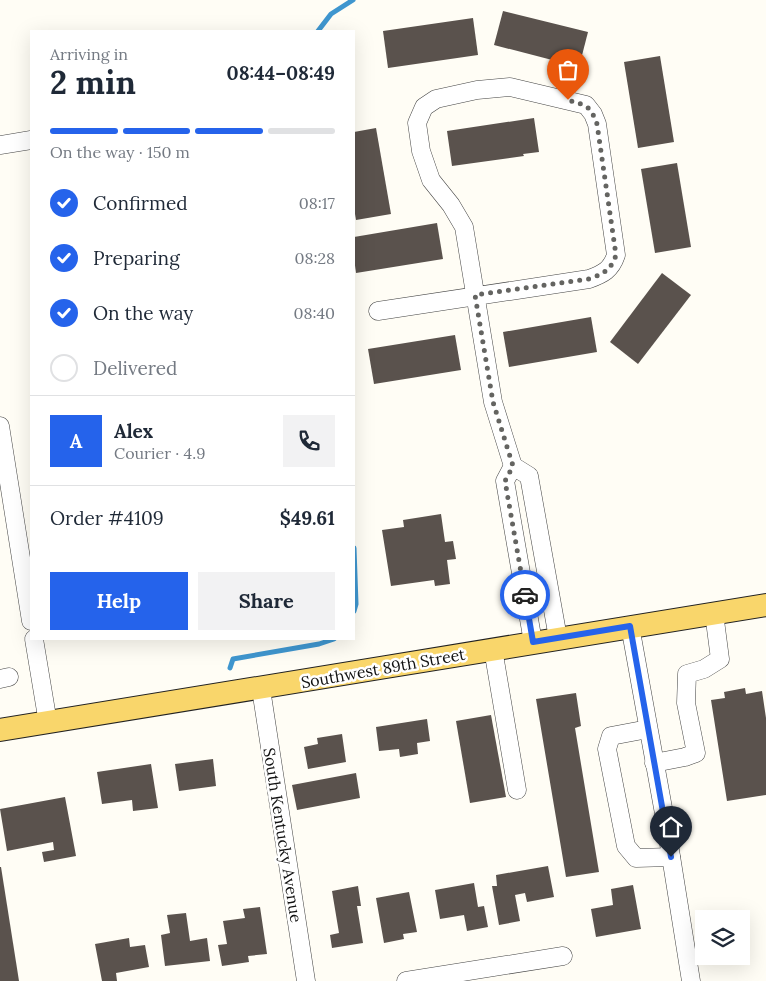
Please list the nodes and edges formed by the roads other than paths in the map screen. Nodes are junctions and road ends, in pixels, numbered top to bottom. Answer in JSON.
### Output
{"nodes":[{"id":1,"x":30,"y":140,"type":"edge"},
{"id":2,"x":0,"y":145,"type":"edge"},
{"id":3,"x":475,"y":295,"type":"junction"},
{"id":4,"x":378,"y":311,"type":"dead end"},
{"id":5,"x":0,"y":426,"type":"edge"},
{"id":6,"x":513,"y":466,"type":"junction"},
{"id":7,"x":766,"y":604,"type":"edge"},
{"id":8,"x":714,"y":613,"type":"junction"},
{"id":9,"x":30,"y":615,"type":"edge"},
{"id":10,"x":630,"y":626,"type":"junction"},
{"id":11,"x":558,"y":638,"type":"junction"},
{"id":12,"x":34,"y":640,"type":"edge"},
{"id":13,"x":533,"y":642,"type":"junction"},
{"id":14,"x":493,"y":649,"type":"junction"},
{"id":15,"x":261,"y":689,"type":"junction"},
{"id":16,"x":48,"y":723,"type":"junction"},
{"id":17,"x":648,"y":729,"type":"junction"},
{"id":18,"x":0,"y":730,"type":"edge"},
{"id":19,"x":654,"y":763,"type":"junction"},
{"id":20,"x":517,"y":790,"type":"dead end"},
{"id":21,"x":671,"y":857,"type":"junction"},
{"id":22,"x":563,"y":956,"type":"dead end"},
{"id":23,"x":306,"y":981,"type":"edge"},
{"id":24,"x":406,"y":981,"type":"edge"},
{"id":25,"x":691,"y":981,"type":"edge"}],
"edges":[{"from":1,"to":2,"type":"street"},
{"from":3,"to":3,"type":"street"},
{"from":3,"to":4,"type":"street"},
{"from":3,"to":6,"type":"street"},
{"from":5,"to":9,"type":"street"},
{"from":6,"to":11,"type":"street"},
{"from":6,"to":13,"type":"street"},
{"from":7,"to":8,"type":"main road","name":"Southwest 89th Street"},
{"from":8,"to":10,"type":"main road","name":"Southwest 89th Street"},
{"from":8,"to":19,"type":"street"},
{"from":10,"to":11,"type":"main road","name":"Southwest 89th Street"},
{"from":10,"to":17,"type":"street"},
{"from":11,"to":13,"type":"main road","name":"Southwest 89th Street"},
{"from":12,"to":16,"type":"street"},
{"from":13,"to":14,"type":"main road","name":"Southwest 89th Street"},
{"from":14,"to":15,"type":"main road","name":"Southwest 89th Street"},
{"from":14,"to":20,"type":"street"},
{"from":15,"to":16,"type":"main road","name":"Southwest 89th Street"},
{"from":15,"to":23,"type":"street","name":"South Kentucky Avenue"},
{"from":16,"to":18,"type":"main road","name":"Southwest 89th Street"},
{"from":17,"to":19,"type":"street"},
{"from":17,"to":21,"type":"street"},
{"from":19,"to":21,"type":"street"},
{"from":21,"to":25,"type":"street"},
{"from":22,"to":24,"type":"street"}]}
